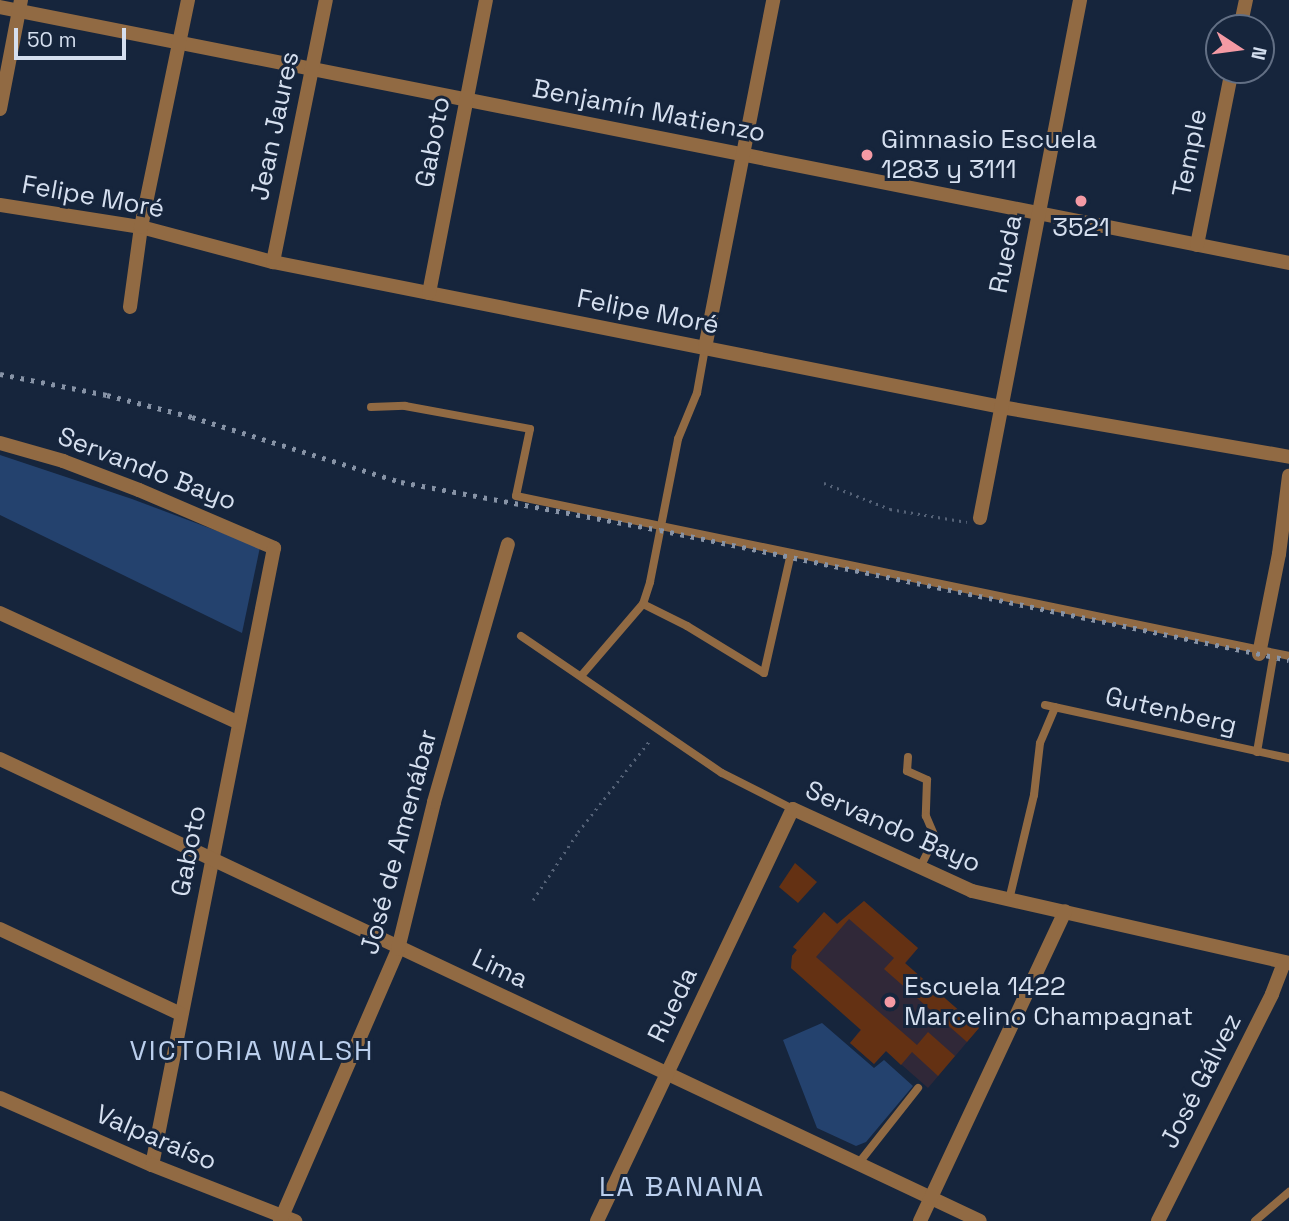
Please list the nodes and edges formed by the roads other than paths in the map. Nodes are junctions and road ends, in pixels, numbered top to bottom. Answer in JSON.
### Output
{"nodes":[{"id":1,"x":188,"y":0,"type":"edge"},
{"id":2,"x":326,"y":0,"type":"edge"},
{"id":3,"x":486,"y":0,"type":"edge"},
{"id":4,"x":773,"y":0,"type":"edge"},
{"id":5,"x":1080,"y":0,"type":"edge"},
{"id":6,"x":20,"y":5,"type":"edge"},
{"id":7,"x":0,"y":7,"type":"edge"},
{"id":8,"x":179,"y":43,"type":"junction"},
{"id":9,"x":312,"y":69,"type":"junction"},
{"id":10,"x":1229,"y":84,"type":"edge"},
{"id":11,"x":467,"y":100,"type":"junction"},
{"id":12,"x":0,"y":109,"type":"edge"},
{"id":13,"x":743,"y":155,"type":"junction"},
{"id":14,"x":0,"y":205,"type":"edge"},
{"id":15,"x":1038,"y":214,"type":"junction"},
{"id":16,"x":141,"y":227,"type":"junction"},
{"id":17,"x":1197,"y":245,"type":"junction"},
{"id":18,"x":273,"y":262,"type":"junction"},
{"id":19,"x":1289,"y":263,"type":"edge"},
{"id":20,"x":429,"y":293,"type":"junction"},
{"id":21,"x":130,"y":307,"type":"dead end"},
{"id":22,"x":705,"y":348,"type":"junction"},
{"id":23,"x":371,"y":407,"type":"dead end"},
{"id":24,"x":1001,"y":407,"type":"junction"},
{"id":25,"x":0,"y":443,"type":"edge"},
{"id":26,"x":1289,"y":457,"type":"edge"},
{"id":27,"x":1289,"y":476,"type":"edge"},
{"id":28,"x":980,"y":518,"type":"road end"},
{"id":29,"x":661,"y":526,"type":"junction"},
{"id":30,"x":508,"y":544,"type":"dead end"},
{"id":31,"x":274,"y":548,"type":"joint"},
{"id":32,"x":791,"y":553,"type":"junction"},
{"id":33,"x":643,"y":604,"type":"junction"},
{"id":34,"x":0,"y":613,"type":"edge"},
{"id":35,"x":520,"y":636,"type":"dead end"},
{"id":36,"x":1264,"y":652,"type":"junction"},
{"id":37,"x":1289,"y":656,"type":"edge"},
{"id":38,"x":581,"y":676,"type":"junction"},
{"id":39,"x":1045,"y":705,"type":"dead end"},
{"id":40,"x":1055,"y":707,"type":"junction"},
{"id":41,"x":239,"y":723,"type":"junction"},
{"id":42,"x":1257,"y":752,"type":"junction"},
{"id":43,"x":908,"y":757,"type":"dead end"},
{"id":44,"x":1289,"y":758,"type":"edge"},
{"id":45,"x":0,"y":760,"type":"edge"},
{"id":46,"x":793,"y":809,"type":"junction"},
{"id":47,"x":212,"y":860,"type":"junction"},
{"id":48,"x":920,"y":866,"type":"junction"},
{"id":49,"x":1009,"y":900,"type":"junction"},
{"id":50,"x":1065,"y":911,"type":"junction"},
{"id":51,"x":0,"y":929,"type":"edge"},
{"id":52,"x":398,"y":950,"type":"junction"},
{"id":53,"x":1286,"y":962,"type":"edge"},
{"id":54,"x":181,"y":1014,"type":"junction"},
{"id":55,"x":667,"y":1074,"type":"junction"},
{"id":56,"x":918,"y":1088,"type":"dead end"},
{"id":57,"x":0,"y":1098,"type":"edge"},
{"id":58,"x":859,"y":1164,"type":"junction"},
{"id":59,"x":152,"y":1165,"type":"junction"},
{"id":60,"x":1289,"y":1192,"type":"edge"},
{"id":61,"x":931,"y":1198,"type":"junction"},
{"id":62,"x":286,"y":1219,"type":"edge"},
{"id":63,"x":597,"y":1221,"type":"edge"},
{"id":64,"x":920,"y":1221,"type":"edge"},
{"id":65,"x":980,"y":1221,"type":"edge"},
{"id":66,"x":1158,"y":1221,"type":"edge"},
{"id":67,"x":1255,"y":1221,"type":"edge"}],
"edges":[{"from":1,"to":8,"type":"street"},
{"from":2,"to":9,"type":"street","name":"Jean Jaures"},
{"from":3,"to":11,"type":"street","name":"Gaboto"},
{"from":4,"to":13,"type":"street"},
{"from":5,"to":15,"type":"street","name":"Rueda"},
{"from":6,"to":7,"type":"street","name":"Benjamín Matienzo"},
{"from":6,"to":8,"type":"street","name":"Benjamín Matienzo"},
{"from":6,"to":12,"type":"street"},
{"from":8,"to":9,"type":"street","name":"Benjamín Matienzo"},
{"from":8,"to":16,"type":"street"},
{"from":9,"to":11,"type":"street","name":"Benjamín Matienzo"},
{"from":9,"to":18,"type":"street","name":"Jean Jaures"},
{"from":10,"to":17,"type":"street","name":"Temple"},
{"from":11,"to":13,"type":"street","name":"Benjamín Matienzo"},
{"from":11,"to":20,"type":"street","name":"Gaboto"},
{"from":13,"to":15,"type":"street","name":"Benjamín Matienzo"},
{"from":13,"to":22,"type":"street"},
{"from":14,"to":16,"type":"street","name":"Felipe Moré"},
{"from":15,"to":17,"type":"street","name":"Benjamín Matienzo"},
{"from":15,"to":24,"type":"street","name":"Rueda"},
{"from":16,"to":18,"type":"street","name":"Felipe Moré"},
{"from":16,"to":21,"type":"street"},
{"from":17,"to":19,"type":"street","name":"Benjamín Matienzo"},
{"from":18,"to":20,"type":"street","name":"Felipe Moré"},
{"from":20,"to":22,"type":"street","name":"Felipe Moré"},
{"from":22,"to":24,"type":"street","name":"Felipe Moré"},
{"from":22,"to":29,"type":"lane"},
{"from":23,"to":29,"type":"lane"},
{"from":24,"to":26,"type":"street","name":"Felipe Moré"},
{"from":24,"to":28,"type":"street","name":"Rueda"},
{"from":25,"to":31,"type":"street","name":"Servando Bayo"},
{"from":27,"to":36,"type":"street"},
{"from":29,"to":32,"type":"lane"},
{"from":29,"to":33,"type":"lane"},
{"from":30,"to":52,"type":"street","name":"José de Amenábar"},
{"from":31,"to":41,"type":"street","name":"Gaboto"},
{"from":32,"to":33,"type":"lane"},
{"from":32,"to":36,"type":"lane"},
{"from":33,"to":38,"type":"lane"},
{"from":34,"to":41,"type":"street"},
{"from":35,"to":38,"type":"lane","name":"Servando Bayo"},
{"from":36,"to":37,"type":"lane"},
{"from":36,"to":42,"type":"lane"},
{"from":38,"to":46,"type":"lane","name":"Servando Bayo"},
{"from":39,"to":40,"type":"lane","name":"Gutenberg"},
{"from":40,"to":42,"type":"lane","name":"Gutenberg"},
{"from":40,"to":49,"type":"lane"},
{"from":41,"to":47,"type":"street","name":"Gaboto"},
{"from":42,"to":44,"type":"lane","name":"Gutenberg"},
{"from":43,"to":48,"type":"lane"},
{"from":45,"to":47,"type":"street","name":"Lima"},
{"from":46,"to":48,"type":"street","name":"Servando Bayo"},
{"from":46,"to":55,"type":"street","name":"Rueda"},
{"from":47,"to":52,"type":"street","name":"Lima"},
{"from":47,"to":54,"type":"street","name":"Gaboto"},
{"from":48,"to":49,"type":"street","name":"Servando Bayo"},
{"from":49,"to":50,"type":"street","name":"Servando Bayo"},
{"from":50,"to":53,"type":"street","name":"Servando Bayo"},
{"from":50,"to":61,"type":"street"},
{"from":51,"to":54,"type":"street"},
{"from":52,"to":55,"type":"street","name":"Lima"},
{"from":52,"to":62,"type":"street","name":"José de Amenábar"},
{"from":53,"to":66,"type":"street","name":"José Gálvez"},
{"from":54,"to":59,"type":"street","name":"Gaboto"},
{"from":55,"to":58,"type":"street","name":"Lima"},
{"from":55,"to":63,"type":"street","name":"Rueda"},
{"from":56,"to":58,"type":"lane"},
{"from":57,"to":59,"type":"street","name":"Valparaíso"},
{"from":58,"to":61,"type":"street","name":"Lima"},
{"from":59,"to":62,"type":"street","name":"Valparaíso"},
{"from":60,"to":67,"type":"lane"},
{"from":61,"to":64,"type":"street"},
{"from":61,"to":65,"type":"street","name":"Lima"}]}
